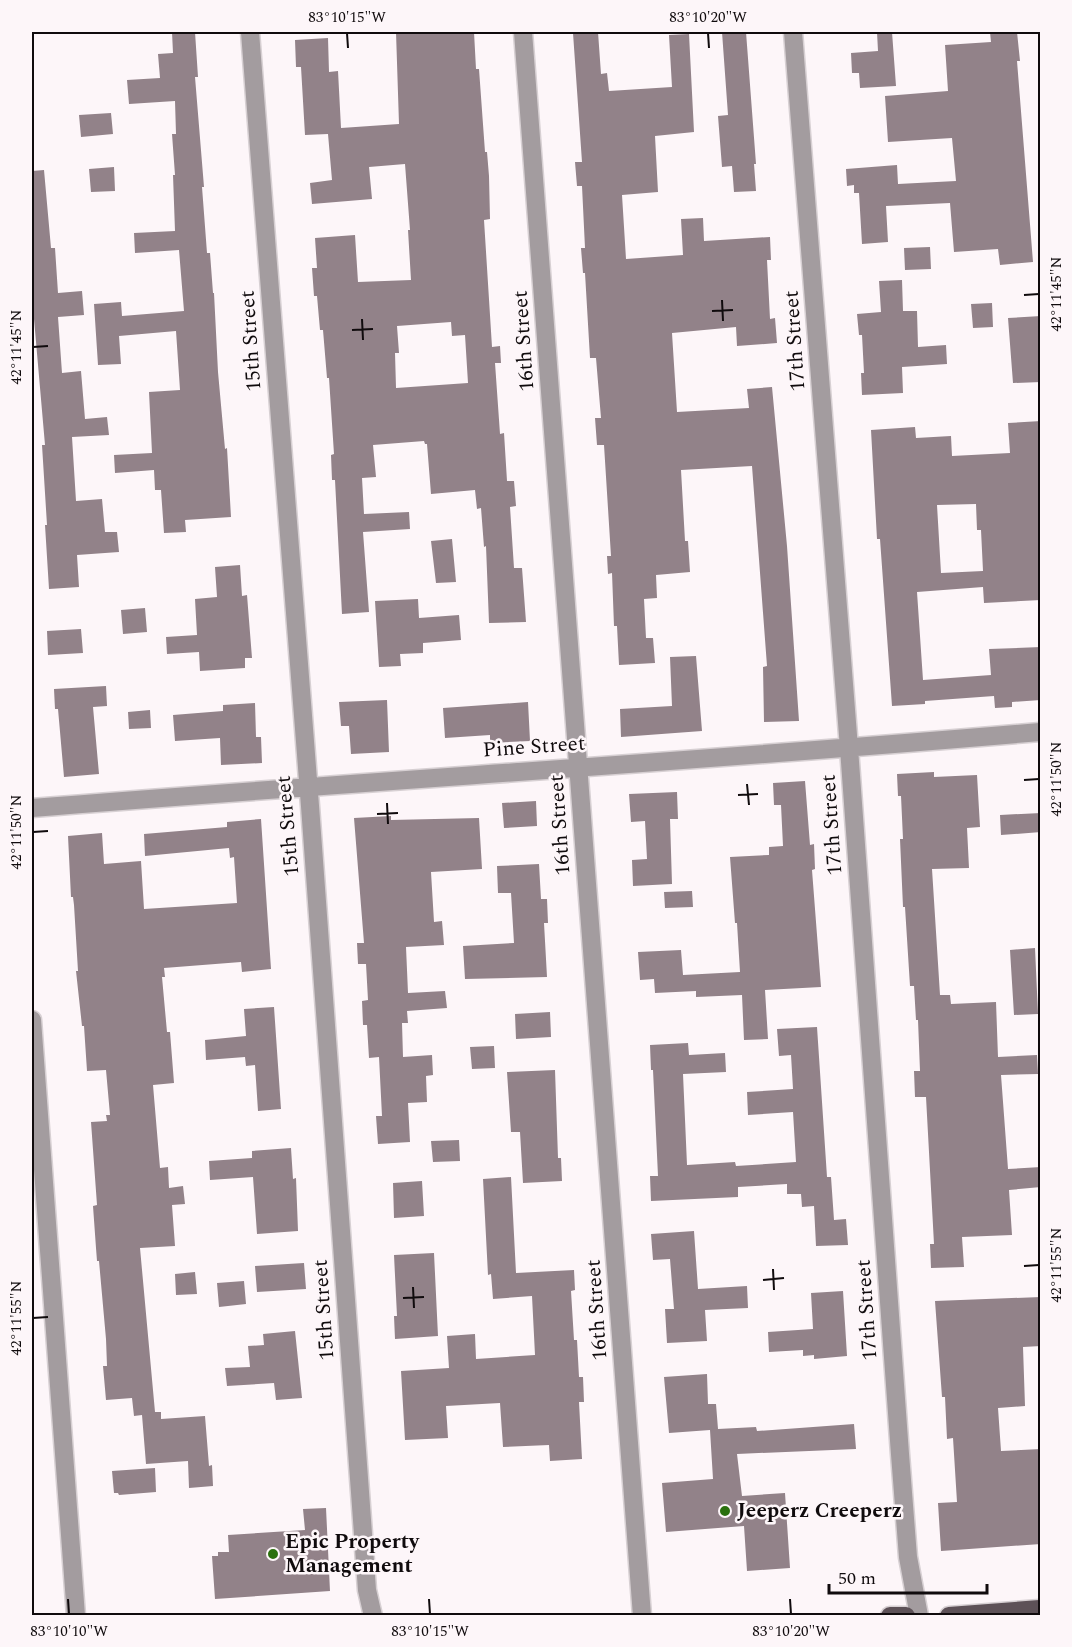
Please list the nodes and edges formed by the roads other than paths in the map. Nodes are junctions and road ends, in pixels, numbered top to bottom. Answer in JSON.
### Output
{"nodes":[{"id":1,"x":250,"y":32,"type":"edge"},
{"id":2,"x":523,"y":32,"type":"edge"},
{"id":3,"x":793,"y":32,"type":"edge"},
{"id":4,"x":1041,"y":732,"type":"edge"},
{"id":5,"x":849,"y":748,"type":"junction"},
{"id":6,"x":578,"y":766,"type":"junction"},
{"id":7,"x":308,"y":787,"type":"junction"},
{"id":8,"x":32,"y":808,"type":"edge"},
{"id":9,"x":32,"y":1020,"type":"edge"},
{"id":10,"x":1041,"y":1609,"type":"edge"},
{"id":11,"x":76,"y":1616,"type":"edge"},
{"id":12,"x":373,"y":1616,"type":"edge"},
{"id":13,"x":642,"y":1616,"type":"edge"},
{"id":14,"x":890,"y":1616,"type":"edge"},
{"id":15,"x":906,"y":1616,"type":"edge"},
{"id":16,"x":920,"y":1616,"type":"edge"},
{"id":17,"x":949,"y":1616,"type":"edge"}],
"edges":[{"from":1,"to":7,"type":"street","name":"15th Street"},
{"from":2,"to":6,"type":"street","name":"16th Street"},
{"from":3,"to":5,"type":"street","name":"17th Street"},
{"from":4,"to":5,"type":"street","name":"Pine Street"},
{"from":5,"to":6,"type":"street","name":"Pine Street"},
{"from":5,"to":16,"type":"street","name":"17th Street"},
{"from":6,"to":7,"type":"street","name":"Pine Street"},
{"from":6,"to":13,"type":"street","name":"16th Street"},
{"from":7,"to":8,"type":"street","name":"Pine Street"},
{"from":7,"to":12,"type":"street","name":"15th Street"},
{"from":9,"to":11,"type":"street"},
{"from":10,"to":17,"type":"main road"},
{"from":14,"to":15,"type":"main road"}]}
